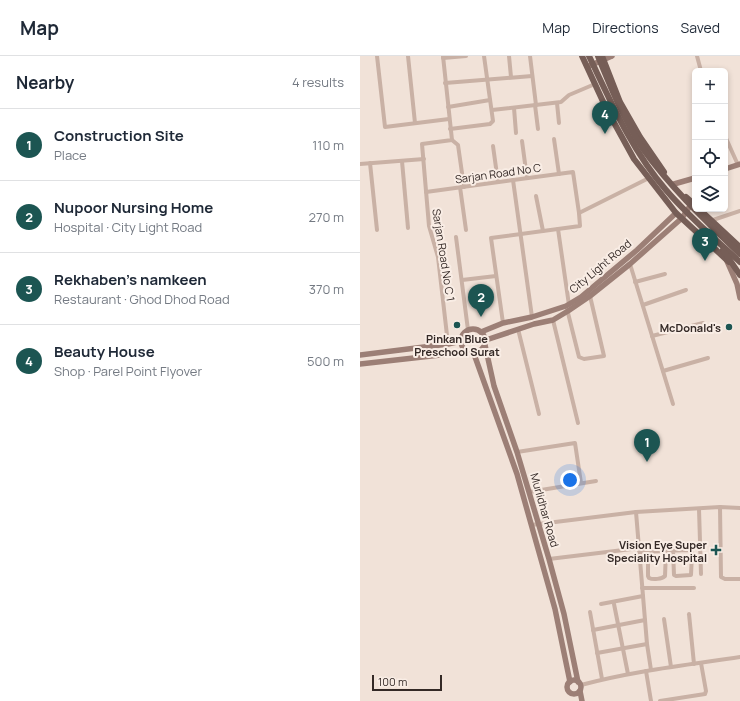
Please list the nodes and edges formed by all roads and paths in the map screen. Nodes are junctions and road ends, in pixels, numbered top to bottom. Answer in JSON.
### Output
{"nodes":[{"id":1,"x":377,"y":56,"type":"edge"},
{"id":2,"x":408,"y":56,"type":"edge"},
{"id":3,"x":466,"y":56,"type":"edge"},
{"id":4,"x":484,"y":56,"type":"edge"},
{"id":5,"x":509,"y":56,"type":"edge"},
{"id":6,"x":530,"y":56,"type":"edge"},
{"id":7,"x":582,"y":56,"type":"edge"},
{"id":8,"x":589,"y":56,"type":"edge"},
{"id":9,"x":612,"y":56,"type":"edge"},
{"id":10,"x":697,"y":56,"type":"edge"},
{"id":11,"x":443,"y":57,"type":"edge"},
{"id":12,"x":601,"y":57,"type":"edge"},
{"id":13,"x":587,"y":67,"type":"junction"},
{"id":14,"x":700,"y":68,"type":"edge"},
{"id":15,"x":532,"y":76,"type":"junction"},
{"id":16,"x":511,"y":77,"type":"junction"},
{"id":17,"x":488,"y":79,"type":"junction"},
{"id":18,"x":445,"y":83,"type":"junction"},
{"id":19,"x":595,"y":84,"type":"junction"},
{"id":20,"x":490,"y":100,"type":"junction"},
{"id":21,"x":557,"y":103,"type":"junction"},
{"id":22,"x":536,"y":105,"type":"junction"},
{"id":23,"x":448,"y":106,"type":"junction"},
{"id":24,"x":514,"y":108,"type":"junction"},
{"id":25,"x":492,"y":110,"type":"junction"},
{"id":26,"x":449,"y":119,"type":"junction"},
{"id":27,"x":415,"y":123,"type":"junction"},
{"id":28,"x":559,"y":123,"type":"dead end"},
{"id":29,"x":450,"y":129,"type":"junction"},
{"id":30,"x":538,"y":129,"type":"dead end"},
{"id":31,"x":516,"y":133,"type":"dead end"},
{"id":32,"x":554,"y":139,"type":"dead end"},
{"id":33,"x":452,"y":140,"type":"junction"},
{"id":34,"x":727,"y":140,"type":"edge"},
{"id":35,"x":522,"y":141,"type":"dead end"},
{"id":36,"x":493,"y":146,"type":"dead end"},
{"id":37,"x":424,"y":159,"type":"junction"},
{"id":38,"x":402,"y":161,"type":"junction"},
{"id":39,"x":370,"y":163,"type":"junction"},
{"id":40,"x":360,"y":164,"type":"edge"},
{"id":41,"x":739,"y":165,"type":"edge"},
{"id":42,"x":728,"y":168,"type":"edge"},
{"id":43,"x":559,"y":174,"type":"junction"},
{"id":44,"x":527,"y":178,"type":"junction"},
{"id":45,"x":649,"y":178,"type":"junction"},
{"id":46,"x":692,"y":179,"type":"edge"},
{"id":47,"x":513,"y":180,"type":"junction"},
{"id":48,"x":498,"y":182,"type":"junction"},
{"id":49,"x":674,"y":184,"type":"junction"},
{"id":50,"x":462,"y":187,"type":"junction"},
{"id":51,"x":426,"y":192,"type":"junction"},
{"id":52,"x":536,"y":196,"type":"dead end"},
{"id":53,"x":692,"y":202,"type":"edge"},
{"id":54,"x":692,"y":206,"type":"edge"},
{"id":55,"x":740,"y":211,"type":"edge"},
{"id":56,"x":702,"y":212,"type":"edge"},
{"id":57,"x":578,"y":213,"type":"junction"},
{"id":58,"x":676,"y":213,"type":"junction"},
{"id":59,"x":682,"y":218,"type":"junction"},
{"id":60,"x":710,"y":221,"type":"junction"},
{"id":61,"x":408,"y":228,"type":"dead end"},
{"id":62,"x":558,"y":229,"type":"junction"},
{"id":63,"x":376,"y":230,"type":"dead end"},
{"id":64,"x":466,"y":230,"type":"dead end"},
{"id":65,"x":543,"y":231,"type":"junction"},
{"id":66,"x":520,"y":235,"type":"junction"},
{"id":67,"x":456,"y":237,"type":"dead end"},
{"id":68,"x":717,"y":241,"type":"junction"},
{"id":69,"x":737,"y":244,"type":"edge"},
{"id":70,"x":740,"y":254,"type":"edge"},
{"id":71,"x":726,"y":259,"type":"junction"},
{"id":72,"x":740,"y":262,"type":"edge"},
{"id":73,"x":630,"y":264,"type":"junction"},
{"id":74,"x":665,"y":274,"type":"dead end"},
{"id":75,"x":740,"y":274,"type":"edge"},
{"id":76,"x":496,"y":276,"type":"junction"},
{"id":77,"x":462,"y":280,"type":"junction"},
{"id":78,"x":636,"y":282,"type":"junction"},
{"id":79,"x":686,"y":290,"type":"dead end"},
{"id":80,"x":590,"y":296,"type":"junction"},
{"id":81,"x":740,"y":298,"type":"edge"},
{"id":82,"x":642,"y":305,"type":"junction"},
{"id":83,"x":568,"y":307,"type":"junction"},
{"id":84,"x":532,"y":317,"type":"junction"},
{"id":85,"x":553,"y":320,"type":"junction"},
{"id":86,"x":503,"y":323,"type":"junction"},
{"id":87,"x":703,"y":323,"type":"dead end"},
{"id":88,"x":518,"y":329,"type":"junction"},
{"id":89,"x":468,"y":330,"type":"junction"},
{"id":90,"x":481,"y":332,"type":"junction"},
{"id":91,"x":652,"y":336,"type":"junction"},
{"id":92,"x":461,"y":342,"type":"junction"},
{"id":93,"x":485,"y":343,"type":"junction"},
{"id":94,"x":448,"y":344,"type":"junction"},
{"id":95,"x":467,"y":352,"type":"junction"},
{"id":96,"x":474,"y":354,"type":"junction"},
{"id":97,"x":360,"y":355,"type":"edge"},
{"id":98,"x":708,"y":358,"type":"dead end"},
{"id":99,"x":360,"y":364,"type":"edge"},
{"id":100,"x":663,"y":371,"type":"junction"},
{"id":101,"x":673,"y":404,"type":"dead end"},
{"id":102,"x":539,"y":414,"type":"dead end"},
{"id":103,"x":578,"y":423,"type":"dead end"},
{"id":104,"x":517,"y":452,"type":"junction"},
{"id":105,"x":596,"y":481,"type":"dead end"},
{"id":106,"x":581,"y":483,"type":"junction"},
{"id":107,"x":529,"y":492,"type":"junction"},
{"id":108,"x":720,"y":507,"type":"junction"},
{"id":109,"x":740,"y":508,"type":"edge"},
{"id":110,"x":699,"y":509,"type":"junction"},
{"id":111,"x":636,"y":512,"type":"junction"},
{"id":112,"x":531,"y":525,"type":"junction"},
{"id":113,"x":538,"y":525,"type":"junction"},
{"id":114,"x":640,"y":550,"type":"junction"},
{"id":115,"x":666,"y":551,"type":"junction"},
{"id":116,"x":672,"y":551,"type":"junction"},
{"id":117,"x":648,"y":552,"type":"junction"},
{"id":118,"x":549,"y":559,"type":"junction"},
{"id":119,"x":701,"y":574,"type":"dead end"},
{"id":120,"x":740,"y":579,"type":"edge"},
{"id":121,"x":642,"y":588,"type":"junction"},
{"id":122,"x":694,"y":588,"type":"dead end"},
{"id":123,"x":643,"y":596,"type":"junction"},
{"id":124,"x":601,"y":604,"type":"dead end"},
{"id":125,"x":614,"y":604,"type":"dead end"},
{"id":126,"x":590,"y":612,"type":"dead end"},
{"id":127,"x":689,"y":614,"type":"dead end"},
{"id":128,"x":664,"y":619,"type":"dead end"},
{"id":129,"x":645,"y":620,"type":"junction"},
{"id":130,"x":618,"y":625,"type":"junction"},
{"id":131,"x":593,"y":630,"type":"junction"},
{"id":132,"x":647,"y":644,"type":"junction"},
{"id":133,"x":623,"y":648,"type":"junction"},
{"id":134,"x":597,"y":653,"type":"junction"},
{"id":135,"x":740,"y":657,"type":"edge"},
{"id":136,"x":701,"y":663,"type":"junction"},
{"id":137,"x":694,"y":664,"type":"junction"},
{"id":138,"x":671,"y":667,"type":"junction"},
{"id":139,"x":651,"y":670,"type":"junction"},
{"id":140,"x":646,"y":671,"type":"junction"},
{"id":141,"x":628,"y":674,"type":"junction"},
{"id":142,"x":602,"y":679,"type":"junction"},
{"id":143,"x":570,"y":682,"type":"junction"},
{"id":144,"x":580,"y":686,"type":"junction"},
{"id":145,"x":572,"y":694,"type":"junction"},
{"id":146,"x":574,"y":701,"type":"edge"},
{"id":147,"x":582,"y":701,"type":"edge"},
{"id":148,"x":651,"y":701,"type":"edge"},
{"id":149,"x":660,"y":701,"type":"edge"}],
"edges":[{"from":1,"to":27,"type":"street"},
{"from":2,"to":27,"type":"street"},
{"from":3,"to":11,"type":"street"},
{"from":4,"to":17,"type":"street"},
{"from":5,"to":16,"type":"street"},
{"from":6,"to":15,"type":"street"},
{"from":7,"to":13,"type":"main road"},
{"from":8,"to":68,"type":"main road","bridge":true},
{"from":9,"to":12,"type":"main road"},
{"from":10,"to":14,"type":"street"},
{"from":11,"to":18,"type":"street"},
{"from":12,"to":13,"type":"main road"},
{"from":12,"to":49,"type":"main road"},
{"from":12,"to":70,"type":"main road","bridge":true},
{"from":13,"to":19,"type":"main road"},
{"from":15,"to":16,"type":"street"},
{"from":15,"to":22,"type":"street"},
{"from":16,"to":17,"type":"street"},
{"from":17,"to":18,"type":"street"},
{"from":17,"to":20,"type":"street"},
{"from":18,"to":23,"type":"street"},
{"from":19,"to":21,"type":"street"},
{"from":19,"to":45,"type":"main road"},
{"from":20,"to":23,"type":"street"},
{"from":20,"to":25,"type":"street"},
{"from":21,"to":22,"type":"street"},
{"from":21,"to":28,"type":"street"},
{"from":22,"to":24,"type":"street"},
{"from":22,"to":30,"type":"street"},
{"from":23,"to":26,"type":"street"},
{"from":24,"to":25,"type":"street"},
{"from":24,"to":31,"type":"street"},
{"from":25,"to":29,"type":"street"},
{"from":26,"to":27,"type":"street"},
{"from":26,"to":29,"type":"street"},
{"from":29,"to":33,"type":"street"},
{"from":32,"to":43,"type":"street"},
{"from":33,"to":37,"type":"street","name":"Sarjan Road No C 1"},
{"from":33,"to":50,"type":"street"},
{"from":34,"to":41,"type":"street"},
{"from":35,"to":44,"type":"street"},
{"from":36,"to":48,"type":"street"},
{"from":37,"to":38,"type":"street"},
{"from":37,"to":51,"type":"street","name":"Sarjan Road No C 1"},
{"from":38,"to":39,"type":"street"},
{"from":38,"to":61,"type":"street"},
{"from":39,"to":40,"type":"street"},
{"from":39,"to":63,"type":"street"},
{"from":41,"to":42,"type":"main road"},
{"from":43,"to":44,"type":"street","name":"Sarjan Road No C"},
{"from":43,"to":57,"type":"street","name":"Sarjan Road No C"},
{"from":44,"to":47,"type":"street","name":"Sarjan Road No C"},
{"from":45,"to":57,"type":"street"},
{"from":45,"to":58,"type":"main road"},
{"from":46,"to":49,"type":"main road"},
{"from":47,"to":48,"type":"street","name":"Sarjan Road No C"},
{"from":47,"to":66,"type":"street"},
{"from":48,"to":50,"type":"street","name":"Sarjan Road No C"},
{"from":49,"to":53,"type":"main road"},
{"from":50,"to":51,"type":"street","name":"Sarjan Road No C"},
{"from":50,"to":64,"type":"street"},
{"from":51,"to":94,"type":"street","name":"Sarjan Road No C 1"},
{"from":52,"to":65,"type":"street"},
{"from":54,"to":59,"type":"main road"},
{"from":55,"to":60,"type":"street"},
{"from":56,"to":60,"type":"main road"},
{"from":57,"to":62,"type":"street"},
{"from":58,"to":59,"type":"main road"},
{"from":58,"to":83,"type":"main road","name":"City Light Road"},
{"from":59,"to":71,"type":"main road"},
{"from":59,"to":73,"type":"main road"},
{"from":60,"to":69,"type":"main road"},
{"from":62,"to":65,"type":"street"},
{"from":62,"to":83,"type":"street"},
{"from":65,"to":66,"type":"street"},
{"from":66,"to":76,"type":"street"},
{"from":66,"to":84,"type":"street"},
{"from":67,"to":77,"type":"street"},
{"from":68,"to":72,"type":"main road","bridge":true},
{"from":68,"to":75,"type":"main road","bridge":true},
{"from":69,"to":71,"type":"main road"},
{"from":71,"to":75,"type":"main road"},
{"from":71,"to":81,"type":"main road"},
{"from":73,"to":78,"type":"street"},
{"from":73,"to":80,"type":"main road"},
{"from":74,"to":78,"type":"street"},
{"from":76,"to":77,"type":"street"},
{"from":76,"to":86,"type":"street"},
{"from":77,"to":89,"type":"street"},
{"from":78,"to":82,"type":"street"},
{"from":79,"to":82,"type":"street"},
{"from":80,"to":83,"type":"main road"},
{"from":80,"to":83,"type":"street"},
{"from":82,"to":91,"type":"street"},
{"from":83,"to":84,"type":"main road","name":"City Light Road"},
{"from":83,"to":85,"type":"main road"},
{"from":84,"to":86,"type":"main road","name":"City Light Road"},
{"from":85,"to":88,"type":"main road"},
{"from":85,"to":103,"type":"street"},
{"from":86,"to":90,"type":"main road","name":"City Light Road"},
{"from":87,"to":91,"type":"street"},
{"from":88,"to":93,"type":"main road"},
{"from":88,"to":102,"type":"street"},
{"from":89,"to":90,"type":"main road"},
{"from":89,"to":92,"type":"main road"},
{"from":90,"to":93,"type":"main road"},
{"from":91,"to":100,"type":"street"},
{"from":92,"to":94,"type":"main road"},
{"from":92,"to":95,"type":"main road"},
{"from":93,"to":96,"type":"main road"},
{"from":93,"to":104,"type":"main road","name":"Murlidhar Road"},
{"from":94,"to":97,"type":"main road"},
{"from":95,"to":96,"type":"main road"},
{"from":95,"to":99,"type":"main road"},
{"from":96,"to":112,"type":"main road","name":"Murlidhar Road"},
{"from":98,"to":100,"type":"street"},
{"from":100,"to":101,"type":"street"},
{"from":104,"to":106,"type":"street"},
{"from":104,"to":107,"type":"main road","name":"Murlidhar Road"},
{"from":105,"to":106,"type":"street"},
{"from":106,"to":107,"type":"street"},
{"from":107,"to":113,"type":"main road","name":"Murlidhar Road"},
{"from":108,"to":109,"type":"street"},
{"from":108,"to":110,"type":"street"},
{"from":108,"to":120,"type":"street"},
{"from":110,"to":111,"type":"street"},
{"from":110,"to":119,"type":"street"},
{"from":111,"to":113,"type":"street"},
{"from":111,"to":114,"type":"street"},
{"from":112,"to":113,"type":"street"},
{"from":112,"to":143,"type":"main road","name":"Murlidhar Road"},
{"from":113,"to":118,"type":"main road","name":"Murlidhar Road"},
{"from":114,"to":117,"type":"street"},
{"from":114,"to":118,"type":"street"},
{"from":114,"to":121,"type":"street"},
{"from":115,"to":116,"type":"street"},
{"from":115,"to":117,"type":"street"},
{"from":115,"to":117,"type":"street"},
{"from":116,"to":116,"type":"street"},
{"from":118,"to":144,"type":"main road","name":"Murlidhar Road"},
{"from":121,"to":122,"type":"street"},
{"from":121,"to":123,"type":"street"},
{"from":123,"to":124,"type":"street"},
{"from":123,"to":129,"type":"street"},
{"from":125,"to":130,"type":"street"},
{"from":126,"to":131,"type":"street"},
{"from":127,"to":137,"type":"street"},
{"from":128,"to":138,"type":"street"},
{"from":129,"to":130,"type":"street"},
{"from":129,"to":132,"type":"street"},
{"from":130,"to":131,"type":"street"},
{"from":130,"to":133,"type":"street"},
{"from":131,"to":134,"type":"street"},
{"from":132,"to":133,"type":"street"},
{"from":132,"to":139,"type":"street"},
{"from":133,"to":134,"type":"street"},
{"from":133,"to":141,"type":"street"},
{"from":134,"to":142,"type":"street"},
{"from":135,"to":136,"type":"street"},
{"from":136,"to":137,"type":"street"},
{"from":136,"to":149,"type":"street"},
{"from":137,"to":138,"type":"street"},
{"from":138,"to":139,"type":"street"},
{"from":139,"to":140,"type":"street"},
{"from":140,"to":141,"type":"street"},
{"from":140,"to":148,"type":"street"},
{"from":141,"to":142,"type":"street"},
{"from":142,"to":144,"type":"street"},
{"from":143,"to":144,"type":"main road"},
{"from":143,"to":145,"type":"main road"},
{"from":144,"to":145,"type":"main road"},
{"from":144,"to":147,"type":"main road","name":"Murlidhar Road"},
{"from":145,"to":146,"type":"main road"}]}
